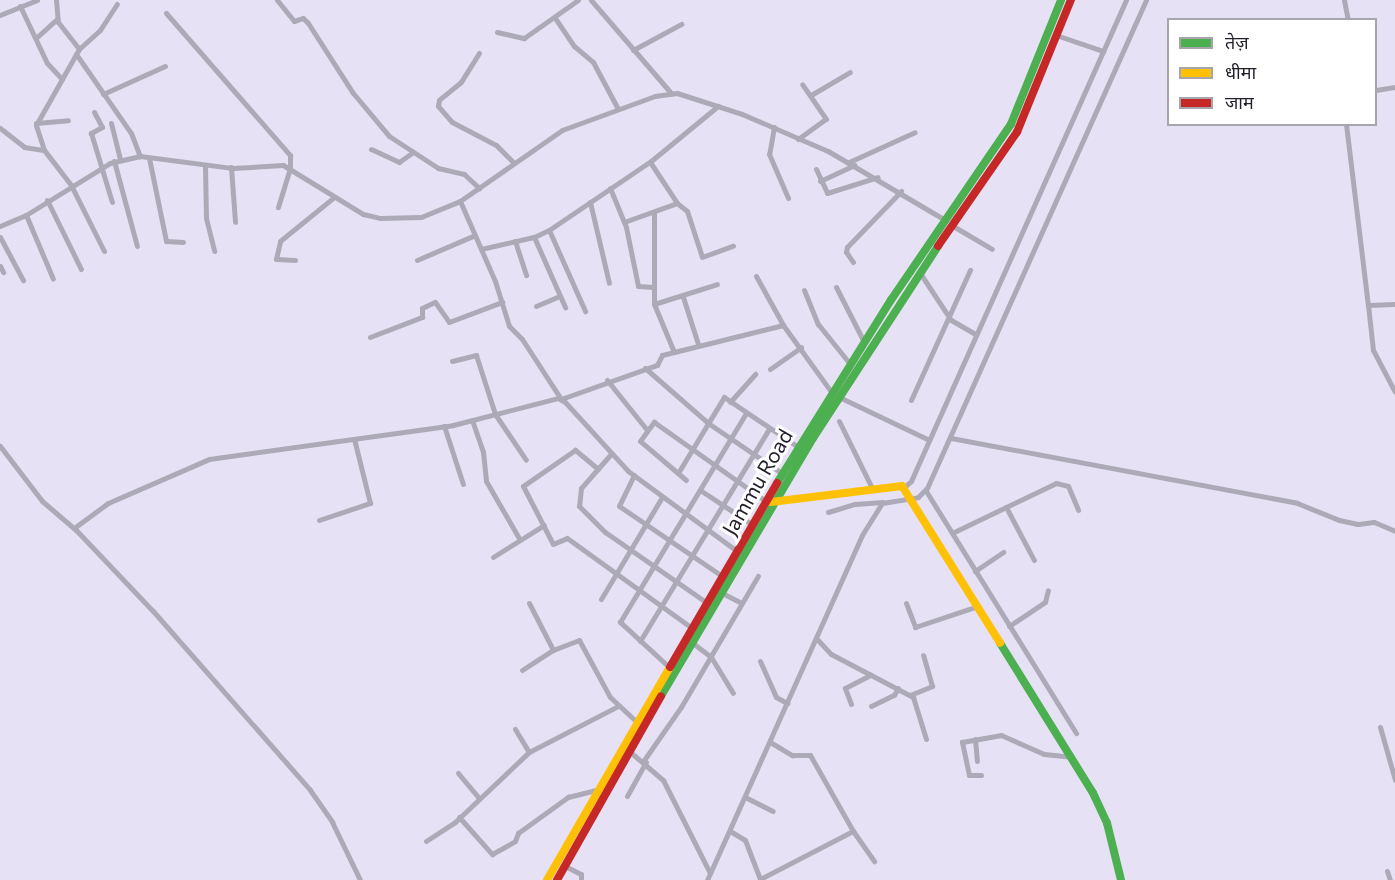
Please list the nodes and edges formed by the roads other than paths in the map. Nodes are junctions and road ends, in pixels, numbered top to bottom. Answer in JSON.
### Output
{"nodes":[{"id":1,"x":37,"y":0,"type":"edge"},
{"id":2,"x":56,"y":0,"type":"edge"},
{"id":3,"x":277,"y":0,"type":"edge"},
{"id":4,"x":578,"y":0,"type":"edge"},
{"id":5,"x":591,"y":0,"type":"edge"},
{"id":6,"x":1061,"y":0,"type":"edge"},
{"id":7,"x":1071,"y":0,"type":"edge"},
{"id":8,"x":1126,"y":0,"type":"edge"},
{"id":9,"x":1146,"y":0,"type":"edge"},
{"id":10,"x":1344,"y":0,"type":"edge"},
{"id":11,"x":28,"y":1,"type":"edge"},
{"id":12,"x":117,"y":4,"type":"dead end"},
{"id":13,"x":21,"y":6,"type":"junction"},
{"id":14,"x":166,"y":13,"type":"dead end"},
{"id":15,"x":0,"y":15,"type":"edge"},
{"id":16,"x":555,"y":18,"type":"junction"},
{"id":17,"x":1348,"y":18,"type":"edge"},
{"id":18,"x":57,"y":19,"type":"junction"},
{"id":19,"x":681,"y":24,"type":"dead end"},
{"id":20,"x":497,"y":33,"type":"dead end"},
{"id":21,"x":1056,"y":35,"type":"junction"},
{"id":22,"x":37,"y":37,"type":"junction"},
{"id":23,"x":633,"y":50,"type":"junction"},
{"id":24,"x":78,"y":51,"type":"junction"},
{"id":25,"x":1102,"y":51,"type":"junction"},
{"id":26,"x":479,"y":53,"type":"dead end"},
{"id":27,"x":165,"y":66,"type":"dead end"},
{"id":28,"x":850,"y":72,"type":"dead end"},
{"id":29,"x":62,"y":79,"type":"junction"},
{"id":30,"x":802,"y":84,"type":"dead end"},
{"id":31,"x":1395,"y":87,"type":"edge"},
{"id":32,"x":1377,"y":90,"type":"edge"},
{"id":33,"x":671,"y":93,"type":"junction"},
{"id":34,"x":103,"y":94,"type":"junction"},
{"id":35,"x":811,"y":95,"type":"junction"},
{"id":36,"x":718,"y":106,"type":"junction"},
{"id":37,"x":618,"y":109,"type":"junction"},
{"id":38,"x":94,"y":112,"type":"dead end"},
{"id":39,"x":68,"y":120,"type":"dead end"},
{"id":40,"x":36,"y":123,"type":"junction"},
{"id":41,"x":111,"y":123,"type":"dead end"},
{"id":42,"x":1346,"y":126,"type":"edge"},
{"id":43,"x":774,"y":127,"type":"junction"},
{"id":44,"x":0,"y":128,"type":"edge"},
{"id":45,"x":915,"y":132,"type":"dead end"},
{"id":46,"x":798,"y":139,"type":"junction"},
{"id":47,"x":371,"y":149,"type":"dead end"},
{"id":48,"x":44,"y":150,"type":"junction"},
{"id":49,"x":412,"y":153,"type":"junction"},
{"id":50,"x":140,"y":156,"type":"junction"},
{"id":51,"x":149,"y":158,"type":"junction"},
{"id":52,"x":117,"y":160,"type":"junction"},
{"id":53,"x":650,"y":162,"type":"junction"},
{"id":54,"x":514,"y":163,"type":"junction"},
{"id":55,"x":851,"y":164,"type":"junction"},
{"id":56,"x":205,"y":166,"type":"junction"},
{"id":57,"x":231,"y":167,"type":"junction"},
{"id":58,"x":100,"y":168,"type":"junction"},
{"id":59,"x":290,"y":168,"type":"junction"},
{"id":60,"x":816,"y":169,"type":"dead end"},
{"id":61,"x":878,"y":177,"type":"junction"},
{"id":62,"x":820,"y":181,"type":"junction"},
{"id":63,"x":71,"y":185,"type":"junction"},
{"id":64,"x":479,"y":188,"type":"junction"},
{"id":65,"x":610,"y":188,"type":"junction"},
{"id":66,"x":901,"y":191,"type":"junction"},
{"id":67,"x":1042,"y":194,"type":"junction"},
{"id":68,"x":333,"y":198,"type":"junction"},
{"id":69,"x":788,"y":198,"type":"dead end"},
{"id":70,"x":1053,"y":198,"type":"junction"},
{"id":71,"x":47,"y":200,"type":"junction"},
{"id":72,"x":460,"y":201,"type":"junction"},
{"id":73,"x":112,"y":202,"type":"dead end"},
{"id":74,"x":590,"y":202,"type":"junction"},
{"id":75,"x":677,"y":203,"type":"junction"},
{"id":76,"x":278,"y":207,"type":"dead end"},
{"id":77,"x":654,"y":214,"type":"junction"},
{"id":78,"x":26,"y":215,"type":"junction"},
{"id":79,"x":945,"y":220,"type":"junction"},
{"id":80,"x":235,"y":222,"type":"dead end"},
{"id":81,"x":624,"y":222,"type":"junction"},
{"id":82,"x":0,"y":226,"type":"edge"},
{"id":83,"x":953,"y":226,"type":"junction"},
{"id":84,"x":549,"y":230,"type":"junction"},
{"id":85,"x":475,"y":235,"type":"junction"},
{"id":86,"x":0,"y":237,"type":"edge"},
{"id":87,"x":534,"y":237,"type":"junction"},
{"id":88,"x":515,"y":241,"type":"junction"},
{"id":89,"x":183,"y":242,"type":"dead end"},
{"id":90,"x":137,"y":246,"type":"dead end"},
{"id":91,"x":734,"y":246,"type":"dead end"},
{"id":92,"x":481,"y":249,"type":"junction"},
{"id":93,"x":992,"y":249,"type":"dead end"},
{"id":94,"x":104,"y":250,"type":"dead end"},
{"id":95,"x":214,"y":250,"type":"dead end"},
{"id":96,"x":295,"y":260,"type":"dead end"},
{"id":97,"x":417,"y":260,"type":"dead end"},
{"id":98,"x":853,"y":262,"type":"dead end"},
{"id":99,"x":81,"y":269,"type":"dead end"},
{"id":100,"x":970,"y":270,"type":"dead end"},
{"id":101,"x":920,"y":273,"type":"junction"},
{"id":102,"x":526,"y":275,"type":"dead end"},
{"id":103,"x":756,"y":276,"type":"dead end"},
{"id":104,"x":53,"y":279,"type":"dead end"},
{"id":105,"x":23,"y":280,"type":"dead end"},
{"id":106,"x":609,"y":283,"type":"dead end"},
{"id":107,"x":717,"y":284,"type":"dead end"},
{"id":108,"x":653,"y":287,"type":"junction"},
{"id":109,"x":836,"y":287,"type":"dead end"},
{"id":110,"x":804,"y":290,"type":"dead end"},
{"id":111,"x":559,"y":296,"type":"junction"},
{"id":112,"x":683,"y":297,"type":"junction"},
{"id":113,"x":502,"y":302,"type":"junction"},
{"id":114,"x":654,"y":304,"type":"junction"},
{"id":115,"x":1395,"y":304,"type":"edge"},
{"id":116,"x":1368,"y":305,"type":"junction"},
{"id":117,"x":536,"y":306,"type":"dead end"},
{"id":118,"x":565,"y":307,"type":"dead end"},
{"id":119,"x":585,"y":311,"type":"dead end"},
{"id":120,"x":949,"y":316,"type":"junction"},
{"id":121,"x":783,"y":325,"type":"junction"},
{"id":122,"x":975,"y":334,"type":"junction"},
{"id":123,"x":370,"y":337,"type":"dead end"},
{"id":124,"x":864,"y":342,"type":"junction"},
{"id":125,"x":698,"y":344,"type":"junction"},
{"id":126,"x":801,"y":347,"type":"junction"},
{"id":127,"x":674,"y":352,"type":"junction"},
{"id":128,"x":452,"y":361,"type":"dead end"},
{"id":129,"x":850,"y":364,"type":"junction"},
{"id":130,"x":645,"y":368,"type":"junction"},
{"id":131,"x":770,"y":369,"type":"dead end"},
{"id":132,"x":755,"y":374,"type":"dead end"},
{"id":133,"x":607,"y":380,"type":"junction"},
{"id":134,"x":1395,"y":392,"type":"edge"},
{"id":135,"x":835,"y":395,"type":"junction"},
{"id":136,"x":561,"y":399,"type":"junction"},
{"id":137,"x":911,"y":400,"type":"dead end"},
{"id":138,"x":730,"y":402,"type":"junction"},
{"id":139,"x":746,"y":413,"type":"junction"},
{"id":140,"x":495,"y":414,"type":"junction"},
{"id":141,"x":472,"y":420,"type":"junction"},
{"id":142,"x":839,"y":421,"type":"dead end"},
{"id":143,"x":708,"y":423,"type":"junction"},
{"id":144,"x":444,"y":426,"type":"junction"},
{"id":145,"x":769,"y":429,"type":"junction"},
{"id":146,"x":647,"y":430,"type":"junction"},
{"id":147,"x":731,"y":438,"type":"junction"},
{"id":148,"x":951,"y":438,"type":"junction"},
{"id":149,"x":354,"y":439,"type":"junction"},
{"id":150,"x":928,"y":440,"type":"junction"},
{"id":151,"x":0,"y":446,"type":"edge"},
{"id":152,"x":798,"y":447,"type":"junction"},
{"id":153,"x":693,"y":448,"type":"junction"},
{"id":154,"x":753,"y":453,"type":"junction"},
{"id":155,"x":610,"y":454,"type":"junction"},
{"id":156,"x":526,"y":460,"type":"dead end"},
{"id":157,"x":716,"y":464,"type":"junction"},
{"id":158,"x":598,"y":469,"type":"junction"},
{"id":159,"x":678,"y":473,"type":"junction"},
{"id":160,"x":783,"y":474,"type":"junction"},
{"id":161,"x":634,"y":475,"type":"junction"},
{"id":162,"x":738,"y":479,"type":"junction"},
{"id":163,"x":686,"y":480,"type":"dead end"},
{"id":164,"x":463,"y":484,"type":"dead end"},
{"id":165,"x":872,"y":488,"type":"junction"},
{"id":166,"x":700,"y":490,"type":"junction"},
{"id":167,"x":913,"y":493,"type":"junction"},
{"id":168,"x":662,"y":497,"type":"junction"},
{"id":169,"x":767,"y":502,"type":"junction"},
{"id":170,"x":883,"y":502,"type":"junction"},
{"id":171,"x":777,"y":503,"type":"junction"},
{"id":172,"x":723,"y":505,"type":"junction"},
{"id":173,"x":1006,"y":507,"type":"junction"},
{"id":174,"x":1078,"y":510,"type":"dead end"},
{"id":175,"x":828,"y":512,"type":"dead end"},
{"id":176,"x":685,"y":514,"type":"junction"},
{"id":177,"x":319,"y":520,"type":"dead end"},
{"id":178,"x":646,"y":524,"type":"junction"},
{"id":179,"x":544,"y":525,"type":"junction"},
{"id":180,"x":753,"y":525,"type":"junction"},
{"id":181,"x":74,"y":528,"type":"junction"},
{"id":182,"x":708,"y":530,"type":"junction"},
{"id":183,"x":1395,"y":531,"type":"edge"},
{"id":184,"x":952,"y":533,"type":"junction"},
{"id":185,"x":520,"y":540,"type":"junction"},
{"id":186,"x":670,"y":541,"type":"junction"},
{"id":187,"x":632,"y":549,"type":"junction"},
{"id":188,"x":737,"y":551,"type":"junction"},
{"id":189,"x":1003,"y":552,"type":"dead end"},
{"id":190,"x":493,"y":557,"type":"dead end"},
{"id":191,"x":692,"y":557,"type":"junction"},
{"id":192,"x":1034,"y":560,"type":"dead end"},
{"id":193,"x":655,"y":566,"type":"junction"},
{"id":194,"x":975,"y":571,"type":"junction"},
{"id":195,"x":616,"y":575,"type":"junction"},
{"id":196,"x":722,"y":576,"type":"junction"},
{"id":197,"x":758,"y":576,"type":"dead end"},
{"id":198,"x":676,"y":582,"type":"junction"},
{"id":199,"x":1048,"y":590,"type":"dead end"},
{"id":200,"x":639,"y":592,"type":"junction"},
{"id":201,"x":723,"y":593,"type":"junction"},
{"id":202,"x":601,"y":599,"type":"dead end"},
{"id":203,"x":740,"y":602,"type":"junction"},
{"id":204,"x":529,"y":603,"type":"dead end"},
{"id":205,"x":707,"y":603,"type":"junction"},
{"id":206,"x":906,"y":603,"type":"dead end"},
{"id":207,"x":978,"y":606,"type":"junction"},
{"id":208,"x":662,"y":607,"type":"junction"},
{"id":209,"x":1009,"y":626,"type":"junction"},
{"id":210,"x":692,"y":628,"type":"junction"},
{"id":211,"x":816,"y":638,"type":"junction"},
{"id":212,"x":640,"y":641,"type":"junction"},
{"id":213,"x":694,"y":644,"type":"junction"},
{"id":214,"x":553,"y":650,"type":"junction"},
{"id":215,"x":707,"y":653,"type":"junction"},
{"id":216,"x":923,"y":655,"type":"dead end"},
{"id":217,"x":760,"y":661,"type":"dead end"},
{"id":218,"x":669,"y":667,"type":"junction"},
{"id":219,"x":522,"y":670,"type":"dead end"},
{"id":220,"x":871,"y":675,"type":"junction"},
{"id":221,"x":898,"y":688,"type":"junction"},
{"id":222,"x":734,"y":693,"type":"dead end"},
{"id":223,"x":910,"y":695,"type":"junction"},
{"id":224,"x":787,"y":703,"type":"junction"},
{"id":225,"x":851,"y":704,"type":"dead end"},
{"id":226,"x":618,"y":706,"type":"junction"},
{"id":227,"x":871,"y":706,"type":"dead end"},
{"id":228,"x":637,"y":722,"type":"junction"},
{"id":229,"x":1380,"y":727,"type":"dead end"},
{"id":230,"x":515,"y":729,"type":"dead end"},
{"id":231,"x":1076,"y":733,"type":"dead end"},
{"id":232,"x":926,"y":739,"type":"dead end"},
{"id":233,"x":975,"y":739,"type":"junction"},
{"id":234,"x":770,"y":742,"type":"junction"},
{"id":235,"x":629,"y":751,"type":"junction"},
{"id":236,"x":529,"y":752,"type":"junction"},
{"id":237,"x":1071,"y":757,"type":"junction"},
{"id":238,"x":643,"y":760,"type":"junction"},
{"id":239,"x":977,"y":761,"type":"dead end"},
{"id":240,"x":458,"y":773,"type":"dead end"},
{"id":241,"x":981,"y":775,"type":"dead end"},
{"id":242,"x":1395,"y":780,"type":"edge"},
{"id":243,"x":597,"y":790,"type":"junction"},
{"id":244,"x":627,"y":796,"type":"dead end"},
{"id":245,"x":745,"y":797,"type":"junction"},
{"id":246,"x":479,"y":798,"type":"junction"},
{"id":247,"x":773,"y":811,"type":"dead end"},
{"id":248,"x":459,"y":818,"type":"junction"},
{"id":249,"x":730,"y":831,"type":"junction"},
{"id":250,"x":853,"y":831,"type":"junction"},
{"id":251,"x":426,"y":841,"type":"dead end"},
{"id":252,"x":874,"y":861,"type":"dead end"},
{"id":253,"x":565,"y":866,"type":"junction"},
{"id":254,"x":1387,"y":872,"type":"dead end"},
{"id":255,"x":710,"y":873,"type":"junction"},
{"id":256,"x":760,"y":879,"type":"edge"},
{"id":257,"x":360,"y":880,"type":"edge"},
{"id":258,"x":547,"y":880,"type":"edge"},
{"id":259,"x":557,"y":880,"type":"edge"},
{"id":260,"x":581,"y":880,"type":"edge"},
{"id":261,"x":707,"y":880,"type":"edge"},
{"id":262,"x":1121,"y":880,"type":"edge"},
{"id":263,"x":1390,"y":880,"type":"edge"}],
"edges":[{"from":1,"to":11,"type":"street"},
{"from":2,"to":18,"type":"street"},
{"from":3,"to":49,"type":"street"},
{"from":4,"to":16,"type":"street"},
{"from":5,"to":23,"type":"street"},
{"from":6,"to":79,"type":"main road","name":"Jammu Road"},
{"from":7,"to":21,"type":"main road"},
{"from":8,"to":25,"type":"street"},
{"from":9,"to":70,"type":"street"},
{"from":10,"to":17,"type":"street"},
{"from":11,"to":13,"type":"street"},
{"from":12,"to":24,"type":"street"},
{"from":13,"to":15,"type":"street"},
{"from":13,"to":22,"type":"street"},
{"from":14,"to":59,"type":"street"},
{"from":16,"to":20,"type":"street"},
{"from":16,"to":37,"type":"street"},
{"from":18,"to":22,"type":"street"},
{"from":18,"to":24,"type":"street"},
{"from":19,"to":23,"type":"street"},
{"from":21,"to":25,"type":"street"},
{"from":21,"to":83,"type":"main road"},
{"from":22,"to":29,"type":"street"},
{"from":23,"to":33,"type":"street"},
{"from":24,"to":29,"type":"street"},
{"from":24,"to":34,"type":"street"},
{"from":25,"to":67,"type":"street"},
{"from":26,"to":54,"type":"street"},
{"from":27,"to":34,"type":"street"},
{"from":28,"to":35,"type":"street"},
{"from":29,"to":40,"type":"street"},
{"from":30,"to":35,"type":"street"},
{"from":31,"to":32,"type":"street"},
{"from":33,"to":36,"type":"street"},
{"from":33,"to":37,"type":"street"},
{"from":34,"to":50,"type":"street"},
{"from":35,"to":46,"type":"street"},
{"from":36,"to":43,"type":"street"},
{"from":36,"to":53,"type":"street"},
{"from":37,"to":54,"type":"street"},
{"from":38,"to":58,"type":"street"},
{"from":39,"to":40,"type":"street"},
{"from":40,"to":48,"type":"street"},
{"from":41,"to":52,"type":"street"},
{"from":42,"to":116,"type":"street"},
{"from":43,"to":46,"type":"street"},
{"from":43,"to":69,"type":"street"},
{"from":44,"to":48,"type":"street"},
{"from":45,"to":55,"type":"street"},
{"from":46,"to":55,"type":"street"},
{"from":47,"to":49,"type":"street"},
{"from":48,"to":63,"type":"street"},
{"from":49,"to":64,"type":"street"},
{"from":50,"to":51,"type":"street"},
{"from":50,"to":52,"type":"street"},
{"from":51,"to":56,"type":"street"},
{"from":51,"to":89,"type":"street"},
{"from":52,"to":58,"type":"street"},
{"from":52,"to":90,"type":"street"},
{"from":53,"to":65,"type":"street"},
{"from":53,"to":75,"type":"street"},
{"from":54,"to":64,"type":"street"},
{"from":55,"to":61,"type":"street"},
{"from":55,"to":62,"type":"street"},
{"from":56,"to":57,"type":"street"},
{"from":56,"to":95,"type":"street"},
{"from":57,"to":59,"type":"street"},
{"from":57,"to":80,"type":"street"},
{"from":58,"to":63,"type":"street"},
{"from":58,"to":73,"type":"street"},
{"from":59,"to":68,"type":"street"},
{"from":59,"to":76,"type":"street"},
{"from":60,"to":62,"type":"street"},
{"from":61,"to":62,"type":"street"},
{"from":61,"to":66,"type":"street"},
{"from":63,"to":71,"type":"street"},
{"from":63,"to":94,"type":"street"},
{"from":64,"to":72,"type":"street"},
{"from":65,"to":74,"type":"street"},
{"from":65,"to":81,"type":"street"},
{"from":66,"to":79,"type":"street"},
{"from":66,"to":98,"type":"street"},
{"from":67,"to":70,"type":"street"},
{"from":67,"to":122,"type":"street"},
{"from":68,"to":72,"type":"street"},
{"from":68,"to":96,"type":"street"},
{"from":70,"to":148,"type":"street"},
{"from":71,"to":78,"type":"street"},
{"from":71,"to":99,"type":"street"},
{"from":72,"to":85,"type":"street"},
{"from":74,"to":84,"type":"street"},
{"from":74,"to":106,"type":"street"},
{"from":75,"to":77,"type":"street"},
{"from":75,"to":91,"type":"street"},
{"from":77,"to":81,"type":"street"},
{"from":77,"to":108,"type":"street"},
{"from":78,"to":82,"type":"street"},
{"from":78,"to":104,"type":"street"},
{"from":79,"to":124,"type":"main road","name":"Jammu Road"},
{"from":81,"to":108,"type":"street"},
{"from":83,"to":93,"type":"street"},
{"from":83,"to":101,"type":"main road"},
{"from":84,"to":87,"type":"street"},
{"from":84,"to":119,"type":"street"},
{"from":85,"to":92,"type":"street"},
{"from":85,"to":97,"type":"street"},
{"from":86,"to":105,"type":"street"},
{"from":87,"to":88,"type":"street"},
{"from":87,"to":111,"type":"street"},
{"from":88,"to":92,"type":"street"},
{"from":88,"to":102,"type":"street"},
{"from":92,"to":113,"type":"street"},
{"from":100,"to":120,"type":"street"},
{"from":101,"to":120,"type":"street"},
{"from":101,"to":135,"type":"main road"},
{"from":103,"to":121,"type":"street"},
{"from":107,"to":112,"type":"street"},
{"from":108,"to":114,"type":"street"},
{"from":109,"to":124,"type":"street"},
{"from":110,"to":129,"type":"street"},
{"from":111,"to":117,"type":"street"},
{"from":111,"to":118,"type":"street"},
{"from":112,"to":114,"type":"street"},
{"from":112,"to":125,"type":"street"},
{"from":113,"to":123,"type":"street"},
{"from":113,"to":136,"type":"street"},
{"from":114,"to":127,"type":"street"},
{"from":115,"to":116,"type":"street"},
{"from":116,"to":134,"type":"street"},
{"from":120,"to":122,"type":"street"},
{"from":120,"to":137,"type":"street"},
{"from":121,"to":125,"type":"street"},
{"from":121,"to":126,"type":"street"},
{"from":122,"to":150,"type":"street"},
{"from":124,"to":129,"type":"main road","name":"Jammu Road"},
{"from":125,"to":127,"type":"street"},
{"from":126,"to":131,"type":"street"},
{"from":126,"to":135,"type":"street"},
{"from":127,"to":130,"type":"street"},
{"from":128,"to":140,"type":"street"},
{"from":129,"to":135,"type":"main road","name":"Jammu Road"},
{"from":130,"to":133,"type":"street"},
{"from":130,"to":143,"type":"street"},
{"from":132,"to":138,"type":"street"},
{"from":133,"to":136,"type":"street"},
{"from":133,"to":146,"type":"street"},
{"from":135,"to":150,"type":"street"},
{"from":135,"to":152,"type":"main road","name":"Jammu Road"},
{"from":135,"to":171,"type":"main road"},
{"from":136,"to":140,"type":"street"},
{"from":136,"to":155,"type":"street"},
{"from":138,"to":139,"type":"street"},
{"from":138,"to":143,"type":"street"},
{"from":139,"to":145,"type":"street"},
{"from":139,"to":147,"type":"street"},
{"from":140,"to":141,"type":"street"},
{"from":140,"to":156,"type":"street"},
{"from":141,"to":144,"type":"street"},
{"from":141,"to":185,"type":"street"},
{"from":142,"to":165,"type":"street"},
{"from":143,"to":147,"type":"street"},
{"from":143,"to":153,"type":"street"},
{"from":144,"to":149,"type":"street"},
{"from":144,"to":164,"type":"street"},
{"from":145,"to":152,"type":"street"},
{"from":145,"to":154,"type":"street"},
{"from":146,"to":153,"type":"street"},
{"from":146,"to":159,"type":"street"},
{"from":147,"to":154,"type":"street"},
{"from":147,"to":157,"type":"street"},
{"from":148,"to":167,"type":"street"},
{"from":148,"to":183,"type":"street"},
{"from":149,"to":177,"type":"street"},
{"from":149,"to":181,"type":"street"},
{"from":150,"to":167,"type":"street"},
{"from":151,"to":181,"type":"street"},
{"from":152,"to":160,"type":"main road","name":"Jammu Road"},
{"from":153,"to":157,"type":"street"},
{"from":153,"to":159,"type":"street"},
{"from":154,"to":160,"type":"street"},
{"from":154,"to":162,"type":"street"},
{"from":155,"to":158,"type":"street"},
{"from":155,"to":161,"type":"street"},
{"from":157,"to":162,"type":"street"},
{"from":157,"to":166,"type":"street"},
{"from":158,"to":179,"type":"street"},
{"from":158,"to":187,"type":"street"},
{"from":159,"to":163,"type":"street"},
{"from":160,"to":169,"type":"main road","name":"Jammu Road"},
{"from":161,"to":168,"type":"street"},
{"from":161,"to":178,"type":"street"},
{"from":162,"to":169,"type":"street"},
{"from":162,"to":172,"type":"street"},
{"from":165,"to":167,"type":"main road"},
{"from":165,"to":171,"type":"main road"},
{"from":166,"to":172,"type":"street"},
{"from":166,"to":176,"type":"street"},
{"from":167,"to":170,"type":"street"},
{"from":167,"to":184,"type":"street"},
{"from":167,"to":207,"type":"main road"},
{"from":168,"to":176,"type":"street"},
{"from":168,"to":178,"type":"street"},
{"from":169,"to":171,"type":"main road"},
{"from":169,"to":180,"type":"main road","name":"Jammu Road"},
{"from":170,"to":175,"type":"street"},
{"from":170,"to":211,"type":"street"},
{"from":171,"to":201,"type":"main road"},
{"from":172,"to":180,"type":"street"},
{"from":172,"to":182,"type":"street"},
{"from":173,"to":174,"type":"street"},
{"from":173,"to":184,"type":"street"},
{"from":173,"to":192,"type":"street"},
{"from":176,"to":182,"type":"street"},
{"from":176,"to":186,"type":"street"},
{"from":178,"to":186,"type":"street"},
{"from":178,"to":187,"type":"street"},
{"from":179,"to":185,"type":"street"},
{"from":179,"to":195,"type":"street"},
{"from":180,"to":188,"type":"main road","name":"Jammu Road"},
{"from":181,"to":257,"type":"street"},
{"from":182,"to":188,"type":"street"},
{"from":182,"to":191,"type":"street"},
{"from":184,"to":194,"type":"street"},
{"from":185,"to":190,"type":"street"},
{"from":186,"to":191,"type":"street"},
{"from":186,"to":193,"type":"street"},
{"from":187,"to":193,"type":"street"},
{"from":187,"to":195,"type":"street"},
{"from":188,"to":196,"type":"main road","name":"Jammu Road"},
{"from":189,"to":194,"type":"street"},
{"from":191,"to":196,"type":"street"},
{"from":191,"to":198,"type":"street"},
{"from":193,"to":198,"type":"street"},
{"from":193,"to":200,"type":"street"},
{"from":194,"to":209,"type":"street"},
{"from":195,"to":200,"type":"street"},
{"from":195,"to":202,"type":"street"},
{"from":196,"to":205,"type":"main road","name":"Jammu Road"},
{"from":197,"to":203,"type":"street"},
{"from":198,"to":205,"type":"street"},
{"from":198,"to":208,"type":"street"},
{"from":199,"to":209,"type":"street"},
{"from":200,"to":208,"type":"street"},
{"from":200,"to":212,"type":"street"},
{"from":201,"to":203,"type":"street"},
{"from":201,"to":213,"type":"main road"},
{"from":203,"to":215,"type":"street"},
{"from":204,"to":214,"type":"street"},
{"from":205,"to":210,"type":"main road","name":"Jammu Road"},
{"from":206,"to":207,"type":"street"},
{"from":207,"to":237,"type":"main road"},
{"from":208,"to":210,"type":"street"},
{"from":208,"to":212,"type":"street"},
{"from":209,"to":231,"type":"street"},
{"from":210,"to":218,"type":"main road","name":"Jammu Road"},
{"from":211,"to":220,"type":"street"},
{"from":211,"to":224,"type":"street"},
{"from":212,"to":218,"type":"street"},
{"from":213,"to":215,"type":"street"},
{"from":213,"to":235,"type":"main road"},
{"from":214,"to":219,"type":"street"},
{"from":214,"to":226,"type":"street"},
{"from":215,"to":222,"type":"street"},
{"from":215,"to":238,"type":"street"},
{"from":216,"to":223,"type":"street"},
{"from":217,"to":224,"type":"street"},
{"from":218,"to":228,"type":"main road","name":"Jammu Road"},
{"from":220,"to":221,"type":"street"},
{"from":220,"to":225,"type":"street"},
{"from":221,"to":223,"type":"street"},
{"from":221,"to":227,"type":"street"},
{"from":223,"to":232,"type":"street"},
{"from":224,"to":234,"type":"street"},
{"from":226,"to":228,"type":"street"},
{"from":226,"to":236,"type":"street"},
{"from":228,"to":243,"type":"main road","name":"Jammu Road"},
{"from":229,"to":242,"type":"street"},
{"from":230,"to":236,"type":"street"},
{"from":233,"to":237,"type":"street"},
{"from":233,"to":239,"type":"street"},
{"from":233,"to":241,"type":"street"},
{"from":234,"to":245,"type":"street"},
{"from":234,"to":250,"type":"street"},
{"from":235,"to":238,"type":"street"},
{"from":235,"to":253,"type":"main road"},
{"from":236,"to":246,"type":"street"},
{"from":237,"to":262,"type":"main road"},
{"from":238,"to":244,"type":"street"},
{"from":238,"to":255,"type":"street"},
{"from":240,"to":246,"type":"street"},
{"from":243,"to":248,"type":"street"},
{"from":243,"to":258,"type":"main road","name":"Jammu Road"},
{"from":245,"to":247,"type":"street"},
{"from":245,"to":249,"type":"street"},
{"from":246,"to":248,"type":"street"},
{"from":248,"to":251,"type":"street"},
{"from":249,"to":255,"type":"street"},
{"from":249,"to":256,"type":"street"},
{"from":250,"to":252,"type":"street"},
{"from":250,"to":256,"type":"street"},
{"from":253,"to":259,"type":"main road"},
{"from":253,"to":260,"type":"street"},
{"from":254,"to":263,"type":"street"},
{"from":255,"to":261,"type":"street"}]}
